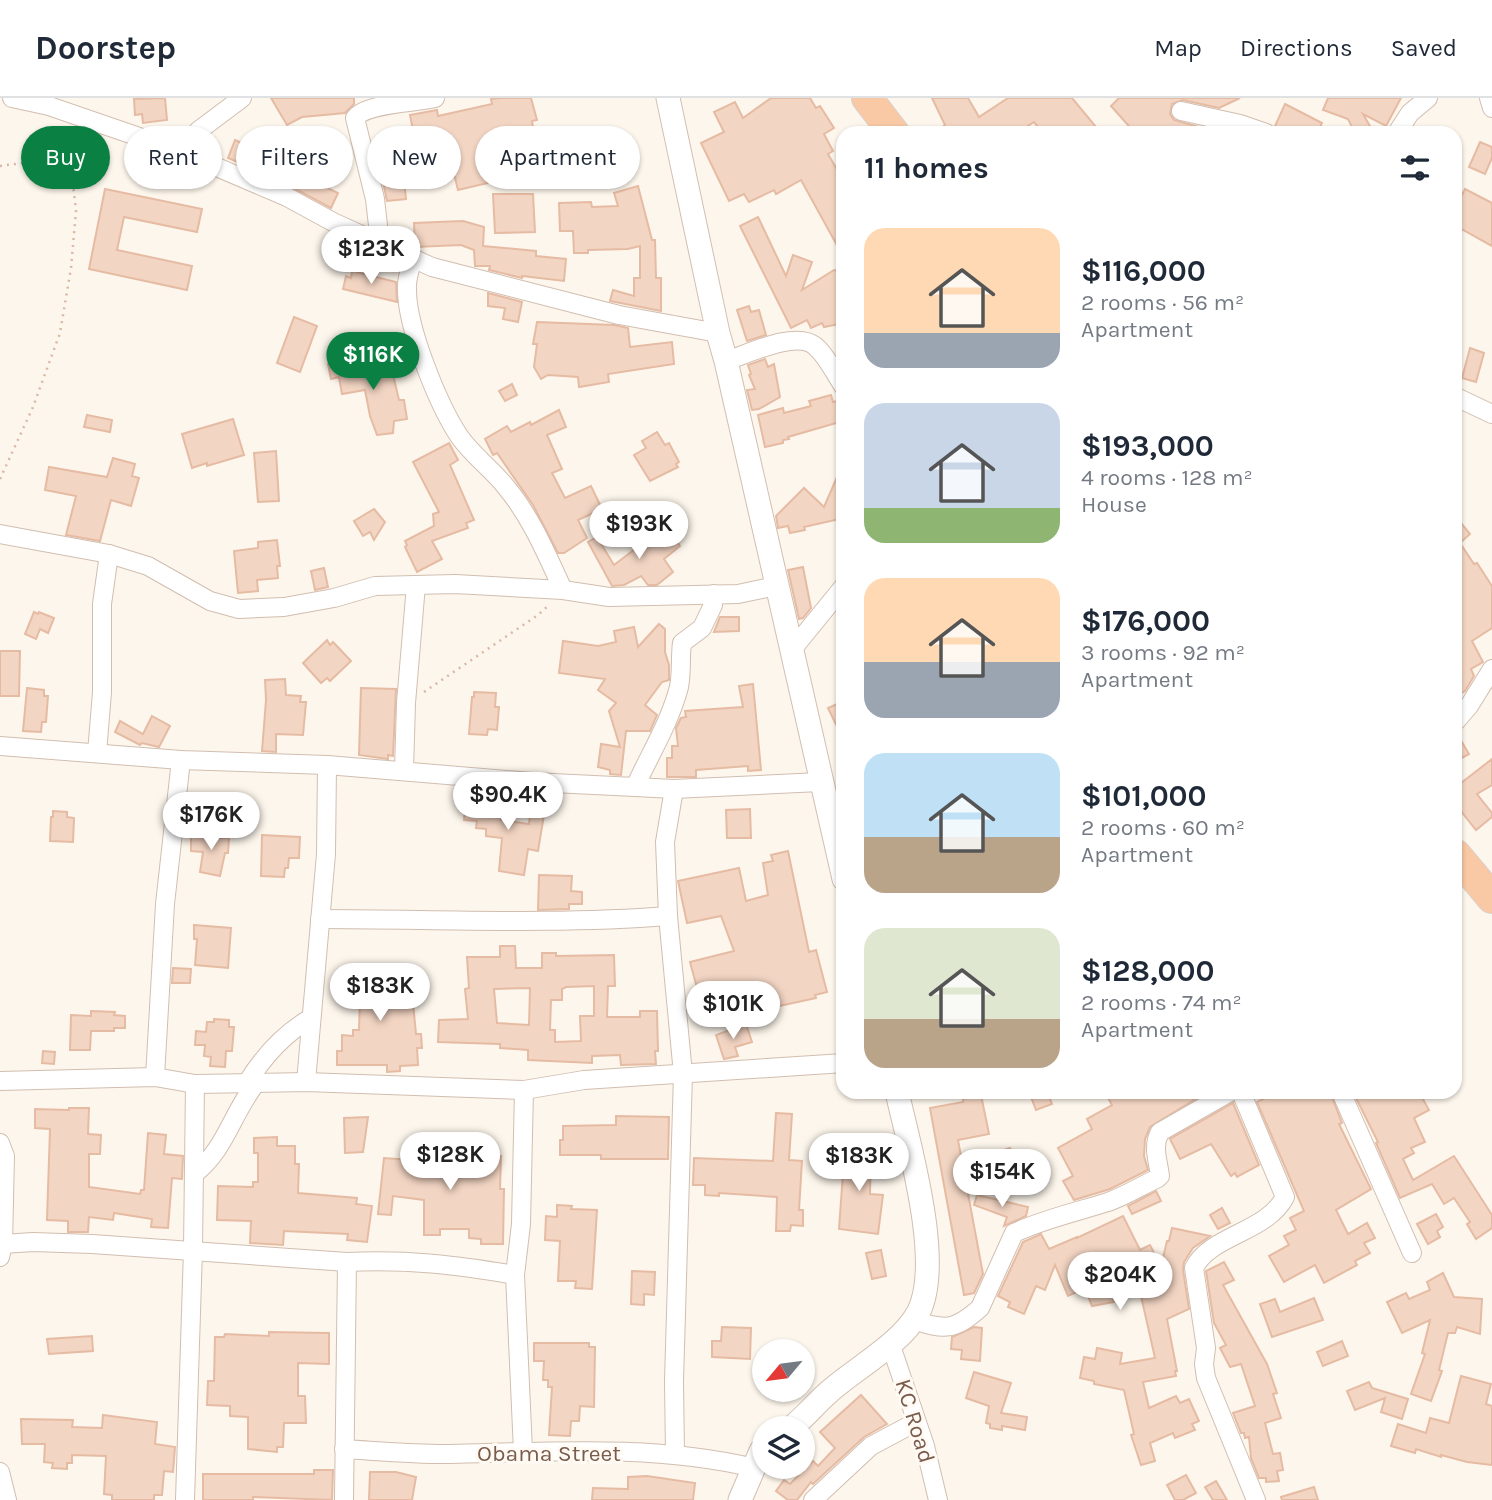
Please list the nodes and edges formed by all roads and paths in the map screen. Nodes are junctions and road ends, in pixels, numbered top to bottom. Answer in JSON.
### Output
{"nodes":[{"id":1,"x":12,"y":98,"type":"edge"},
{"id":2,"x":242,"y":98,"type":"edge"},
{"id":3,"x":435,"y":98,"type":"edge"},
{"id":4,"x":668,"y":98,"type":"edge"},
{"id":5,"x":867,"y":98,"type":"edge"},
{"id":6,"x":1428,"y":98,"type":"edge"},
{"id":7,"x":1489,"y":98,"type":"edge"},
{"id":8,"x":1492,"y":107,"type":"edge"},
{"id":9,"x":1181,"y":111,"type":"dead end"},
{"id":10,"x":205,"y":126,"type":"edge"},
{"id":11,"x":889,"y":126,"type":"edge"},
{"id":12,"x":1246,"y":126,"type":"edge"},
{"id":13,"x":1402,"y":126,"type":"edge"},
{"id":14,"x":114,"y":127,"type":"junction"},
{"id":15,"x":110,"y":131,"type":"edge"},
{"id":16,"x":124,"y":131,"type":"edge"},
{"id":17,"x":21,"y":163,"type":"edge"},
{"id":18,"x":0,"y":166,"type":"edge"},
{"id":19,"x":222,"y":170,"type":"edge"},
{"id":20,"x":74,"y":189,"type":"edge"},
{"id":21,"x":380,"y":243,"type":"junction"},
{"id":22,"x":413,"y":259,"type":"junction"},
{"id":23,"x":718,"y":333,"type":"junction"},
{"id":24,"x":726,"y":361,"type":"junction"},
{"id":25,"x":836,"y":375,"type":"edge"},
{"id":26,"x":1462,"y":400,"type":"edge"},
{"id":27,"x":1492,"y":414,"type":"edge"},
{"id":28,"x":0,"y":479,"type":"edge"},
{"id":29,"x":0,"y":534,"type":"edge"},
{"id":30,"x":109,"y":554,"type":"junction"},
{"id":31,"x":415,"y":585,"type":"junction"},
{"id":32,"x":776,"y":586,"type":"junction"},
{"id":33,"x":557,"y":590,"type":"junction"},
{"id":34,"x":714,"y":594,"type":"junction"},
{"id":35,"x":836,"y":596,"type":"edge"},
{"id":36,"x":791,"y":651,"type":"junction"},
{"id":37,"x":1492,"y":669,"type":"edge"},
{"id":38,"x":406,"y":703,"type":"junction"},
{"id":39,"x":1462,"y":714,"type":"edge"},
{"id":40,"x":0,"y":746,"type":"edge"},
{"id":41,"x":97,"y":753,"type":"junction"},
{"id":42,"x":181,"y":760,"type":"junction"},
{"id":43,"x":327,"y":765,"type":"junction"},
{"id":44,"x":404,"y":771,"type":"junction"},
{"id":45,"x":820,"y":782,"type":"junction"},
{"id":46,"x":635,"y":787,"type":"junction"},
{"id":47,"x":674,"y":789,"type":"junction"},
{"id":48,"x":836,"y":847,"type":"edge"},
{"id":49,"x":1462,"y":862,"type":"edge"},
{"id":50,"x":1492,"y":898,"type":"edge"},
{"id":51,"x":668,"y":916,"type":"junction"},
{"id":52,"x":320,"y":919,"type":"junction"},
{"id":53,"x":311,"y":1018,"type":"junction"},
{"id":54,"x":836,"y":1063,"type":"edge"},
{"id":55,"x":683,"y":1073,"type":"junction"},
{"id":56,"x":155,"y":1077,"type":"junction"},
{"id":57,"x":0,"y":1081,"type":"edge"},
{"id":58,"x":306,"y":1082,"type":"junction"},
{"id":59,"x":252,"y":1083,"type":"junction"},
{"id":60,"x":195,"y":1084,"type":"junction"},
{"id":61,"x":524,"y":1090,"type":"junction"},
{"id":62,"x":899,"y":1099,"type":"edge"},
{"id":63,"x":1218,"y":1099,"type":"edge"},
{"id":64,"x":1244,"y":1099,"type":"edge"},
{"id":65,"x":1344,"y":1099,"type":"edge"},
{"id":66,"x":0,"y":1143,"type":"edge"},
{"id":67,"x":194,"y":1174,"type":"junction"},
{"id":68,"x":193,"y":1250,"type":"junction"},
{"id":69,"x":2,"y":1251,"type":"edge"},
{"id":70,"x":1412,"y":1253,"type":"dead end"},
{"id":71,"x":347,"y":1262,"type":"junction"},
{"id":72,"x":515,"y":1275,"type":"junction"},
{"id":73,"x":913,"y":1320,"type":"junction"},
{"id":74,"x":890,"y":1343,"type":"junction"},
{"id":75,"x":803,"y":1416,"type":"edge"},
{"id":76,"x":916,"y":1422,"type":"junction"},
{"id":77,"x":344,"y":1449,"type":"junction"},
{"id":78,"x":523,"y":1451,"type":"junction"},
{"id":79,"x":675,"y":1454,"type":"junction"},
{"id":80,"x":752,"y":1458,"type":"edge"},
{"id":81,"x":0,"y":1472,"type":"edge"},
{"id":82,"x":752,"y":1473,"type":"edge"},
{"id":83,"x":7,"y":1500,"type":"edge"},
{"id":84,"x":185,"y":1500,"type":"edge"},
{"id":85,"x":344,"y":1500,"type":"edge"},
{"id":86,"x":740,"y":1500,"type":"edge"},
{"id":87,"x":813,"y":1500,"type":"edge"},
{"id":88,"x":938,"y":1500,"type":"edge"},
{"id":89,"x":1256,"y":1500,"type":"edge"}],
"edges":[{"from":1,"to":14,"type":"street"},
{"from":2,"to":10,"type":"street"},
{"from":3,"to":21,"type":"street"},
{"from":4,"to":23,"type":"street"},
{"from":5,"to":11,"type":"highway"},
{"from":6,"to":13,"type":"street"},
{"from":7,"to":8,"type":"street"},
{"from":9,"to":12,"type":"street"},
{"from":14,"to":15,"type":"path"},
{"from":14,"to":16,"type":"street"},
{"from":17,"to":18,"type":"path"},
{"from":19,"to":21,"type":"street"},
{"from":20,"to":28,"type":"path"},
{"from":21,"to":22,"type":"street"},
{"from":22,"to":23,"type":"street"},
{"from":22,"to":33,"type":"street"},
{"from":23,"to":24,"type":"street"},
{"from":24,"to":25,"type":"street"},
{"from":24,"to":32,"type":"street"},
{"from":26,"to":27,"type":"street"},
{"from":29,"to":30,"type":"street"},
{"from":30,"to":31,"type":"street"},
{"from":30,"to":41,"type":"street"},
{"from":31,"to":33,"type":"street"},
{"from":31,"to":38,"type":"street"},
{"from":32,"to":34,"type":"street"},
{"from":32,"to":36,"type":"street"},
{"from":33,"to":34,"type":"street"},
{"from":33,"to":38,"type":"path"},
{"from":34,"to":46,"type":"street"},
{"from":35,"to":36,"type":"street"},
{"from":36,"to":45,"type":"street"},
{"from":37,"to":39,"type":"street"},
{"from":38,"to":44,"type":"street"},
{"from":40,"to":41,"type":"street"},
{"from":41,"to":42,"type":"street"},
{"from":42,"to":43,"type":"street"},
{"from":42,"to":56,"type":"street"},
{"from":43,"to":44,"type":"street"},
{"from":43,"to":52,"type":"street"},
{"from":44,"to":46,"type":"street"},
{"from":45,"to":47,"type":"street"},
{"from":45,"to":48,"type":"street"},
{"from":46,"to":47,"type":"street"},
{"from":47,"to":51,"type":"street"},
{"from":49,"to":50,"type":"highway"},
{"from":51,"to":52,"type":"street"},
{"from":51,"to":55,"type":"street"},
{"from":52,"to":53,"type":"street"},
{"from":53,"to":58,"type":"street"},
{"from":53,"to":59,"type":"street"},
{"from":54,"to":55,"type":"street"},
{"from":55,"to":61,"type":"street"},
{"from":55,"to":79,"type":"street"},
{"from":56,"to":57,"type":"street"},
{"from":56,"to":60,"type":"street"},
{"from":58,"to":59,"type":"street"},
{"from":58,"to":61,"type":"street"},
{"from":59,"to":60,"type":"street"},
{"from":59,"to":67,"type":"street"},
{"from":60,"to":67,"type":"street"},
{"from":61,"to":72,"type":"street"},
{"from":62,"to":73,"type":"street"},
{"from":63,"to":73,"type":"street"},
{"from":64,"to":89,"type":"street"},
{"from":65,"to":70,"type":"street"},
{"from":66,"to":69,"type":"street"},
{"from":67,"to":68,"type":"street"},
{"from":68,"to":69,"type":"street"},
{"from":68,"to":71,"type":"street"},
{"from":68,"to":84,"type":"street"},
{"from":71,"to":72,"type":"street"},
{"from":71,"to":77,"type":"street"},
{"from":72,"to":78,"type":"street"},
{"from":73,"to":74,"type":"street"},
{"from":74,"to":75,"type":"street"},
{"from":74,"to":76,"type":"street","name":"KC Road"},
{"from":76,"to":87,"type":"street"},
{"from":76,"to":88,"type":"street","name":"KC Road"},
{"from":77,"to":78,"type":"street","name":"Obama Street"},
{"from":77,"to":85,"type":"street"},
{"from":78,"to":79,"type":"street","name":"Obama Street"},
{"from":79,"to":80,"type":"street","name":"Obama Street"},
{"from":81,"to":83,"type":"street"},
{"from":82,"to":86,"type":"street"}]}
